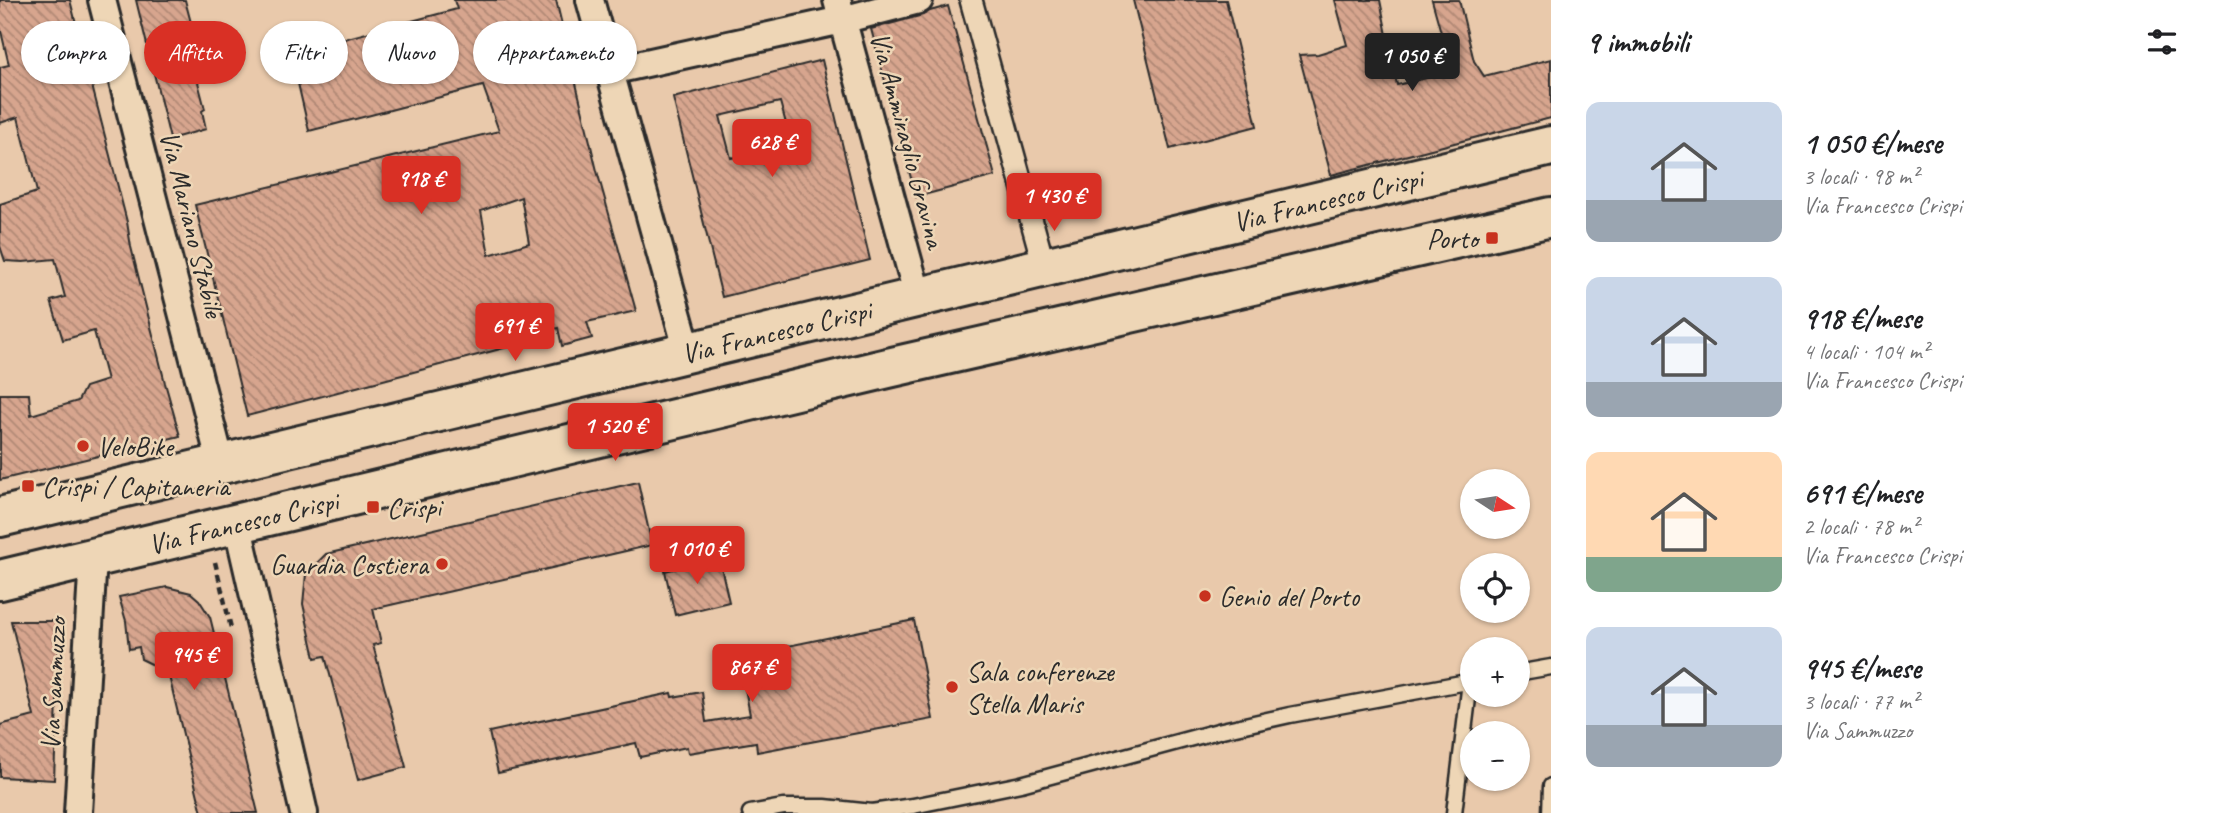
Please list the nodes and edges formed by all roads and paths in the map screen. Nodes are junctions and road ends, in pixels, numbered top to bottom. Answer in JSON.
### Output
{"nodes":[{"id":1,"x":102,"y":0,"type":"edge"},
{"id":2,"x":590,"y":0,"type":"edge"},
{"id":3,"x":919,"y":0,"type":"edge"},
{"id":4,"x":971,"y":0,"type":"edge"},
{"id":5,"x":840,"y":10,"type":"edge"},
{"id":6,"x":596,"y":21,"type":"edge"},
{"id":7,"x":637,"y":64,"type":"edge"},
{"id":8,"x":614,"y":84,"type":"edge"},
{"id":9,"x":1551,"y":146,"type":"edge"},
{"id":10,"x":1551,"y":216,"type":"edge"},
{"id":11,"x":1044,"y":267,"type":"junction"},
{"id":12,"x":918,"y":297,"type":"junction"},
{"id":13,"x":688,"y":352,"type":"junction"},
{"id":14,"x":221,"y":464,"type":"junction"},
{"id":15,"x":0,"y":517,"type":"edge"},
{"id":16,"x":237,"y":523,"type":"junction"},
{"id":17,"x":93,"y":558,"type":"junction"},
{"id":18,"x":0,"y":580,"type":"edge"},
{"id":19,"x":1551,"y":667,"type":"edge"},
{"id":20,"x":1530,"y":671,"type":"edge"},
{"id":21,"x":1460,"y":683,"type":"edge"},
{"id":22,"x":1468,"y":707,"type":"edge"},
{"id":23,"x":1551,"y":786,"type":"edge"},
{"id":24,"x":78,"y":813,"type":"edge"},
{"id":25,"x":304,"y":813,"type":"edge"},
{"id":26,"x":750,"y":813,"type":"edge"},
{"id":27,"x":1454,"y":813,"type":"edge"},
{"id":28,"x":1550,"y":813,"type":"edge"}],
"edges":[{"from":1,"to":14,"type":"street","name":"Via Mariano Stabile"},
{"from":2,"to":6,"type":"street"},
{"from":3,"to":5,"type":"street"},
{"from":4,"to":11,"type":"street"},
{"from":5,"to":7,"type":"street"},
{"from":5,"to":12,"type":"street","name":"Via Ammiraglio Gravina"},
{"from":8,"to":13,"type":"street"},
{"from":9,"to":11,"type":"main road","name":"Via Francesco Crispi"},
{"from":10,"to":16,"type":"main road","name":"Via Francesco Crispi"},
{"from":11,"to":12,"type":"main road","name":"Via Francesco Crispi"},
{"from":12,"to":13,"type":"main road","name":"Via Francesco Crispi"},
{"from":13,"to":14,"type":"main road","name":"Via Francesco Crispi"},
{"from":14,"to":15,"type":"main road","name":"Via Francesco Crispi"},
{"from":16,"to":17,"type":"main road","name":"Via Francesco Crispi"},
{"from":16,"to":25,"type":"street"},
{"from":17,"to":18,"type":"main road","name":"Via Francesco Crispi"},
{"from":17,"to":24,"type":"street","name":"Via Sammuzzo"},
{"from":19,"to":20,"type":"lane"},
{"from":21,"to":26,"type":"lane"},
{"from":22,"to":27,"type":"lane"},
{"from":23,"to":28,"type":"lane"}]}
